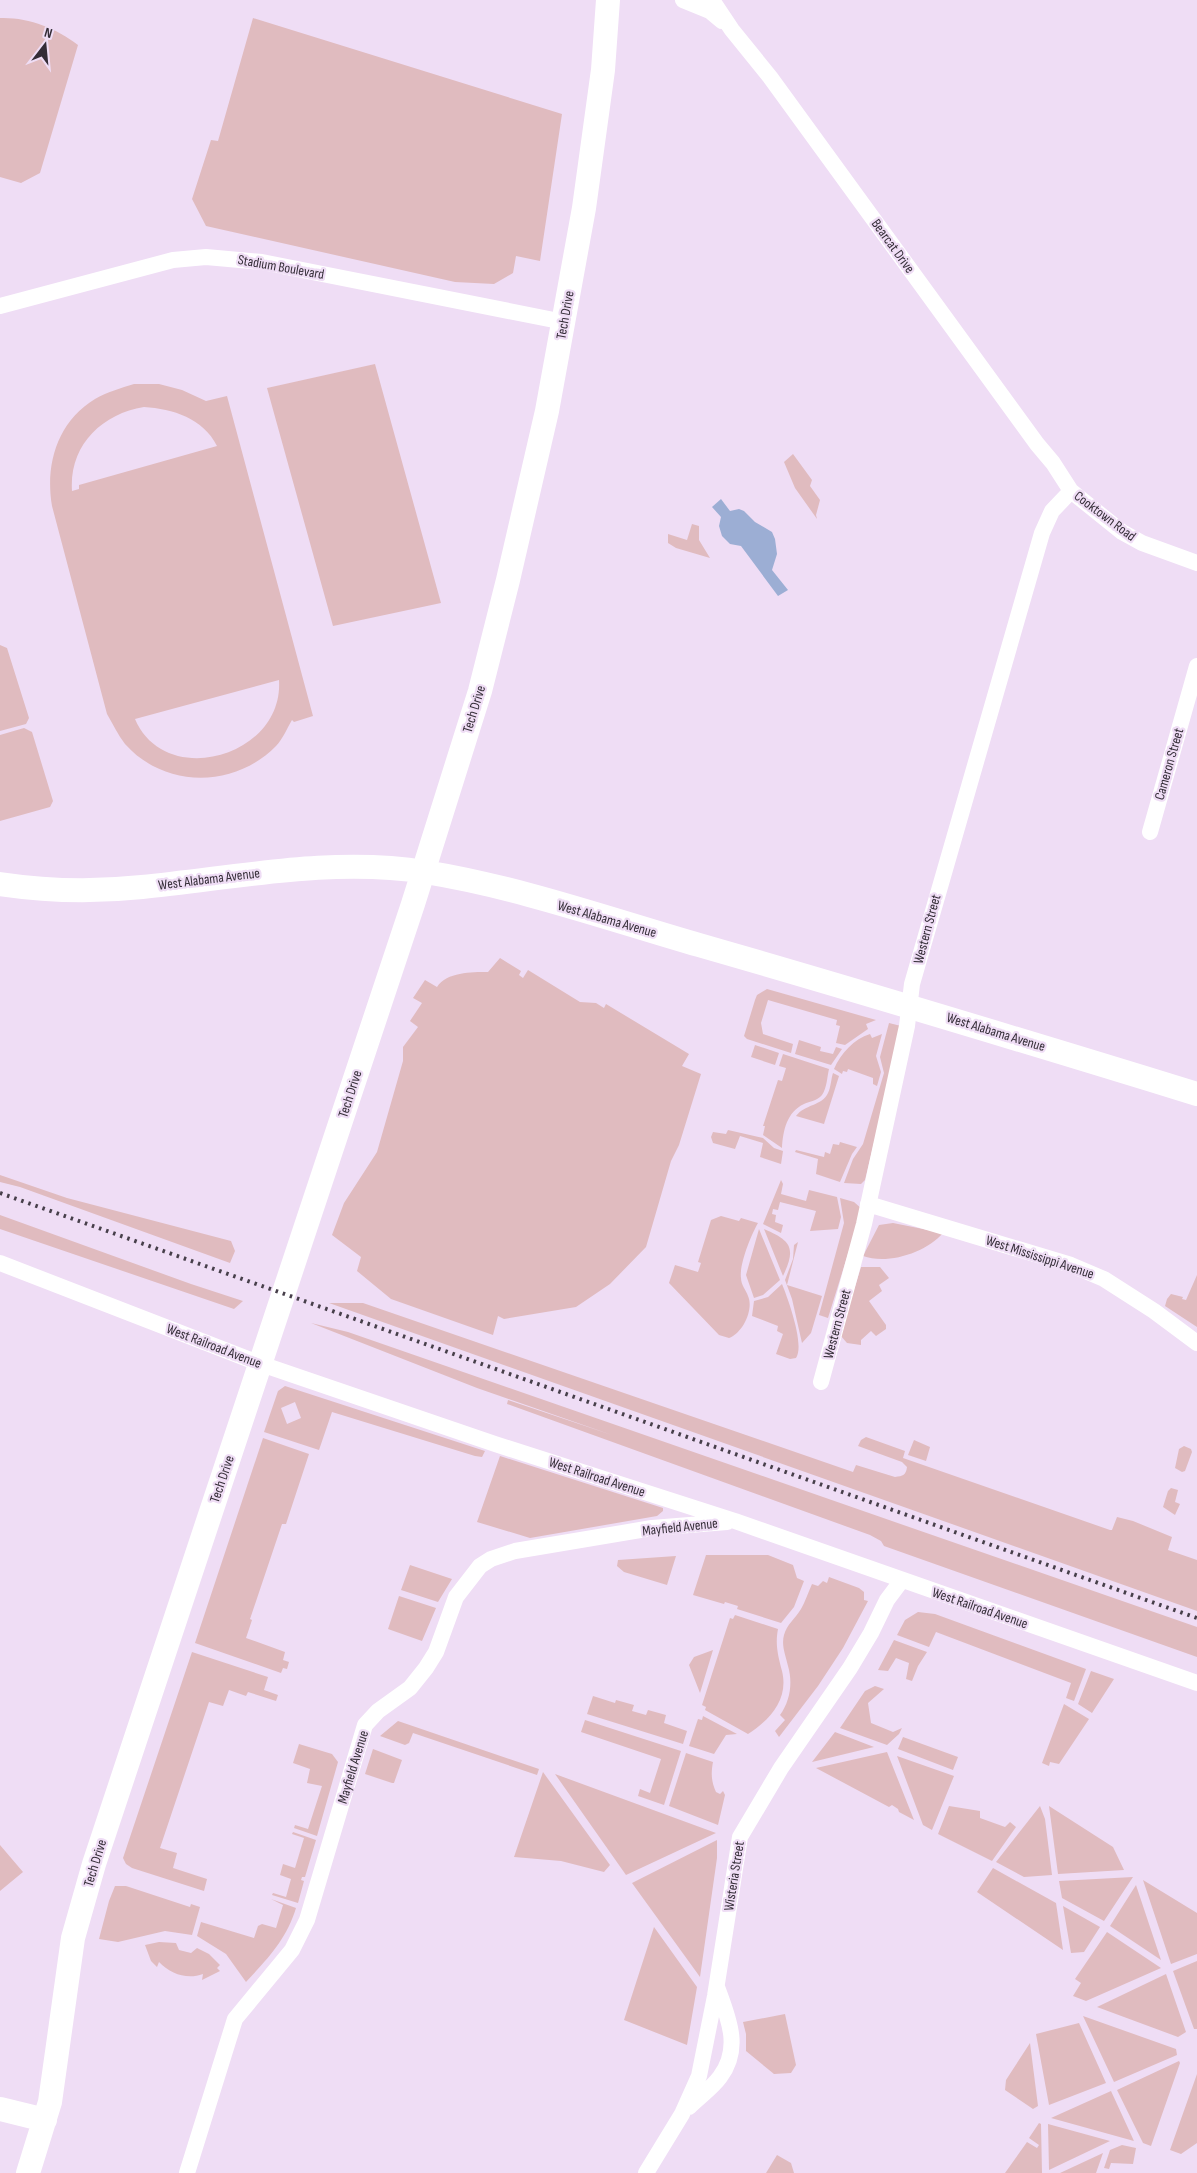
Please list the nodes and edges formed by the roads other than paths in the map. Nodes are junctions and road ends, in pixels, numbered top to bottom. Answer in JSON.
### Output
{"nodes":[{"id":1,"x":608,"y":0,"type":"edge"},
{"id":2,"x":682,"y":0,"type":"edge"},
{"id":3,"x":712,"y":0,"type":"edge"},
{"id":4,"x":732,"y":30,"type":"junction"},
{"id":5,"x":0,"y":306,"type":"edge"},
{"id":6,"x":564,"y":322,"type":"junction"},
{"id":7,"x":1053,"y":463,"type":"joint"},
{"id":8,"x":1071,"y":491,"type":"junction"},
{"id":9,"x":1197,"y":564,"type":"edge"},
{"id":10,"x":1197,"y":666,"type":"edge"},
{"id":11,"x":1150,"y":832,"type":"dead end"},
{"id":12,"x":424,"y":872,"type":"junction"},
{"id":13,"x":0,"y":884,"type":"edge"},
{"id":14,"x":908,"y":1006,"type":"junction"},
{"id":15,"x":1197,"y":1094,"type":"edge"},
{"id":16,"x":868,"y":1204,"type":"junction"},
{"id":17,"x":0,"y":1263,"type":"edge"},
{"id":18,"x":1197,"y":1343,"type":"edge"},
{"id":19,"x":261,"y":1364,"type":"junction"},
{"id":20,"x":821,"y":1382,"type":"dead end"},
{"id":21,"x":735,"y":1521,"type":"junction"},
{"id":22,"x":902,"y":1580,"type":"junction"},
{"id":23,"x":1197,"y":1684,"type":"edge"},
{"id":24,"x":716,"y":1986,"type":"junction"},
{"id":25,"x":0,"y":2109,"type":"edge"},
{"id":26,"x":682,"y":2114,"type":"junction"},
{"id":27,"x":45,"y":2120,"type":"junction"},
{"id":28,"x":28,"y":2173,"type":"edge"},
{"id":29,"x":187,"y":2173,"type":"edge"},
{"id":30,"x":646,"y":2173,"type":"edge"}],
"edges":[{"from":1,"to":6,"type":"main road","name":"Tech Drive"},
{"from":2,"to":4,"type":"street","name":"Bearcat Drive"},
{"from":3,"to":4,"type":"street","name":"Bearcat Drive"},
{"from":4,"to":7,"type":"street","name":"Bearcat Drive"},
{"from":5,"to":6,"type":"street","name":"Stadium Boulevard"},
{"from":6,"to":12,"type":"main road","name":"Tech Drive"},
{"from":7,"to":8,"type":"street","name":"Cooktown Road"},
{"from":8,"to":9,"type":"street","name":"Cooktown Road"},
{"from":8,"to":14,"type":"street","name":"Western Street"},
{"from":10,"to":11,"type":"street","name":"Cameron Street"},
{"from":12,"to":13,"type":"main road","name":"West Alabama Avenue"},
{"from":12,"to":14,"type":"main road","name":"West Alabama Avenue"},
{"from":12,"to":19,"type":"main road","name":"Tech Drive"},
{"from":14,"to":15,"type":"main road","name":"West Alabama Avenue"},
{"from":14,"to":16,"type":"street","name":"Western Street"},
{"from":16,"to":18,"type":"street","name":"West Mississippi Avenue"},
{"from":16,"to":20,"type":"street","name":"Western Street"},
{"from":17,"to":19,"type":"street","name":"West Railroad Avenue"},
{"from":19,"to":21,"type":"street","name":"West Railroad Avenue"},
{"from":19,"to":27,"type":"main road","name":"Tech Drive"},
{"from":21,"to":22,"type":"street","name":"West Railroad Avenue"},
{"from":21,"to":29,"type":"street","name":"Mayfield Avenue"},
{"from":22,"to":23,"type":"street","name":"West Railroad Avenue"},
{"from":22,"to":24,"type":"street","name":"Wisteria Street"},
{"from":24,"to":26,"type":"street","name":"Wisteria Street"},
{"from":24,"to":26,"type":"street"},
{"from":25,"to":27,"type":"main road"},
{"from":26,"to":30,"type":"street","name":"Wisteria Street"},
{"from":27,"to":28,"type":"main road","name":"Tech Drive"}]}
